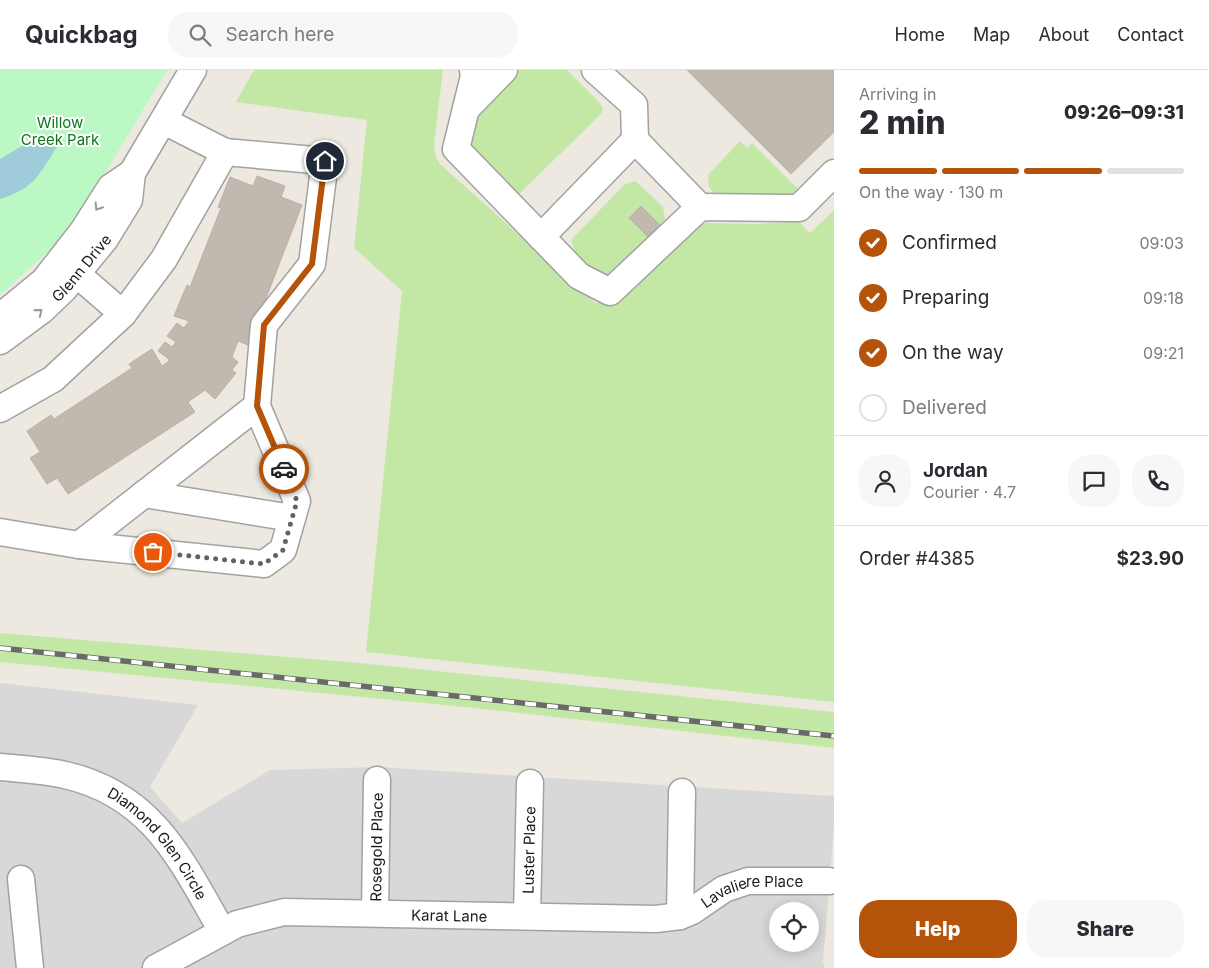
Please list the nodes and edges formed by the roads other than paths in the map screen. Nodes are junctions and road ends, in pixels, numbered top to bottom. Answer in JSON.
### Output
{"nodes":[{"id":1,"x":193,"y":70,"type":"edge"},
{"id":2,"x":474,"y":70,"type":"edge"},
{"id":3,"x":504,"y":70,"type":"edge"},
{"id":4,"x":595,"y":70,"type":"edge"},
{"id":5,"x":466,"y":109,"type":"junction"},
{"id":6,"x":164,"y":121,"type":"junction"},
{"id":7,"x":635,"y":140,"type":"junction"},
{"id":8,"x":225,"y":152,"type":"junction"},
{"id":9,"x":834,"y":173,"type":"edge"},
{"id":10,"x":132,"y":174,"type":"junction"},
{"id":11,"x":700,"y":207,"type":"junction"},
{"id":12,"x":541,"y":237,"type":"junction"},
{"id":13,"x":78,"y":275,"type":"junction"},
{"id":14,"x":123,"y":314,"type":"junction"},
{"id":15,"x":0,"y":317,"type":"edge"},
{"id":16,"x":0,"y":341,"type":"edge"},
{"id":17,"x":257,"y":406,"type":"junction"},
{"id":18,"x":0,"y":409,"type":"edge"},
{"id":19,"x":144,"y":494,"type":"junction"},
{"id":20,"x":292,"y":518,"type":"junction"},
{"id":21,"x":0,"y":532,"type":"edge"},
{"id":22,"x":79,"y":545,"type":"junction"},
{"id":23,"x":0,"y":767,"type":"edge"},
{"id":24,"x":377,"y":780,"type":"dead end"},
{"id":25,"x":530,"y":783,"type":"dead end"},
{"id":26,"x":682,"y":792,"type":"dead end"},
{"id":27,"x":20,"y":878,"type":"dead end"},
{"id":28,"x":830,"y":881,"type":"dead end"},
{"id":29,"x":374,"y":913,"type":"junction"},
{"id":30,"x":527,"y":916,"type":"junction"},
{"id":31,"x":680,"y":916,"type":"junction"},
{"id":32,"x":222,"y":931,"type":"junction"},
{"id":33,"x":30,"y":968,"type":"edge"},
{"id":34,"x":156,"y":968,"type":"edge"}],
"edges":[{"from":1,"to":6,"type":"street","name":"Glenn Drive"},
{"from":2,"to":5,"type":"street"},
{"from":3,"to":5,"type":"street"},
{"from":4,"to":7,"type":"street"},
{"from":5,"to":12,"type":"street"},
{"from":6,"to":8,"type":"street"},
{"from":6,"to":10,"type":"street","name":"Glenn Drive"},
{"from":7,"to":11,"type":"street"},
{"from":7,"to":12,"type":"street"},
{"from":8,"to":14,"type":"street"},
{"from":8,"to":17,"type":"street"},
{"from":9,"to":11,"type":"street"},
{"from":10,"to":13,"type":"street","name":"Glenn Drive"},
{"from":10,"to":15,"type":"street","name":"Glenn Drive","one_way":true},
{"from":11,"to":12,"type":"street"},
{"from":13,"to":14,"type":"street"},
{"from":16,"to":13,"type":"street","name":"Glenn Drive","one_way":true},
{"from":14,"to":18,"type":"street"},
{"from":17,"to":19,"type":"street"},
{"from":17,"to":20,"type":"street"},
{"from":19,"to":20,"type":"street"},
{"from":19,"to":22,"type":"street"},
{"from":20,"to":22,"type":"street"},
{"from":21,"to":22,"type":"street"},
{"from":23,"to":32,"type":"street","name":"Diamond Glen Circle"},
{"from":24,"to":29,"type":"street","name":"Rosegold Place"},
{"from":25,"to":30,"type":"street","name":"Luster Place"},
{"from":26,"to":31,"type":"street"},
{"from":27,"to":33,"type":"street"},
{"from":28,"to":31,"type":"street","name":"Lavaliere Place"},
{"from":29,"to":30,"type":"street","name":"Karat Lane"},
{"from":29,"to":32,"type":"street","name":"Karat Lane"},
{"from":30,"to":31,"type":"street","name":"Karat Lane"},
{"from":32,"to":34,"type":"street"}]}
